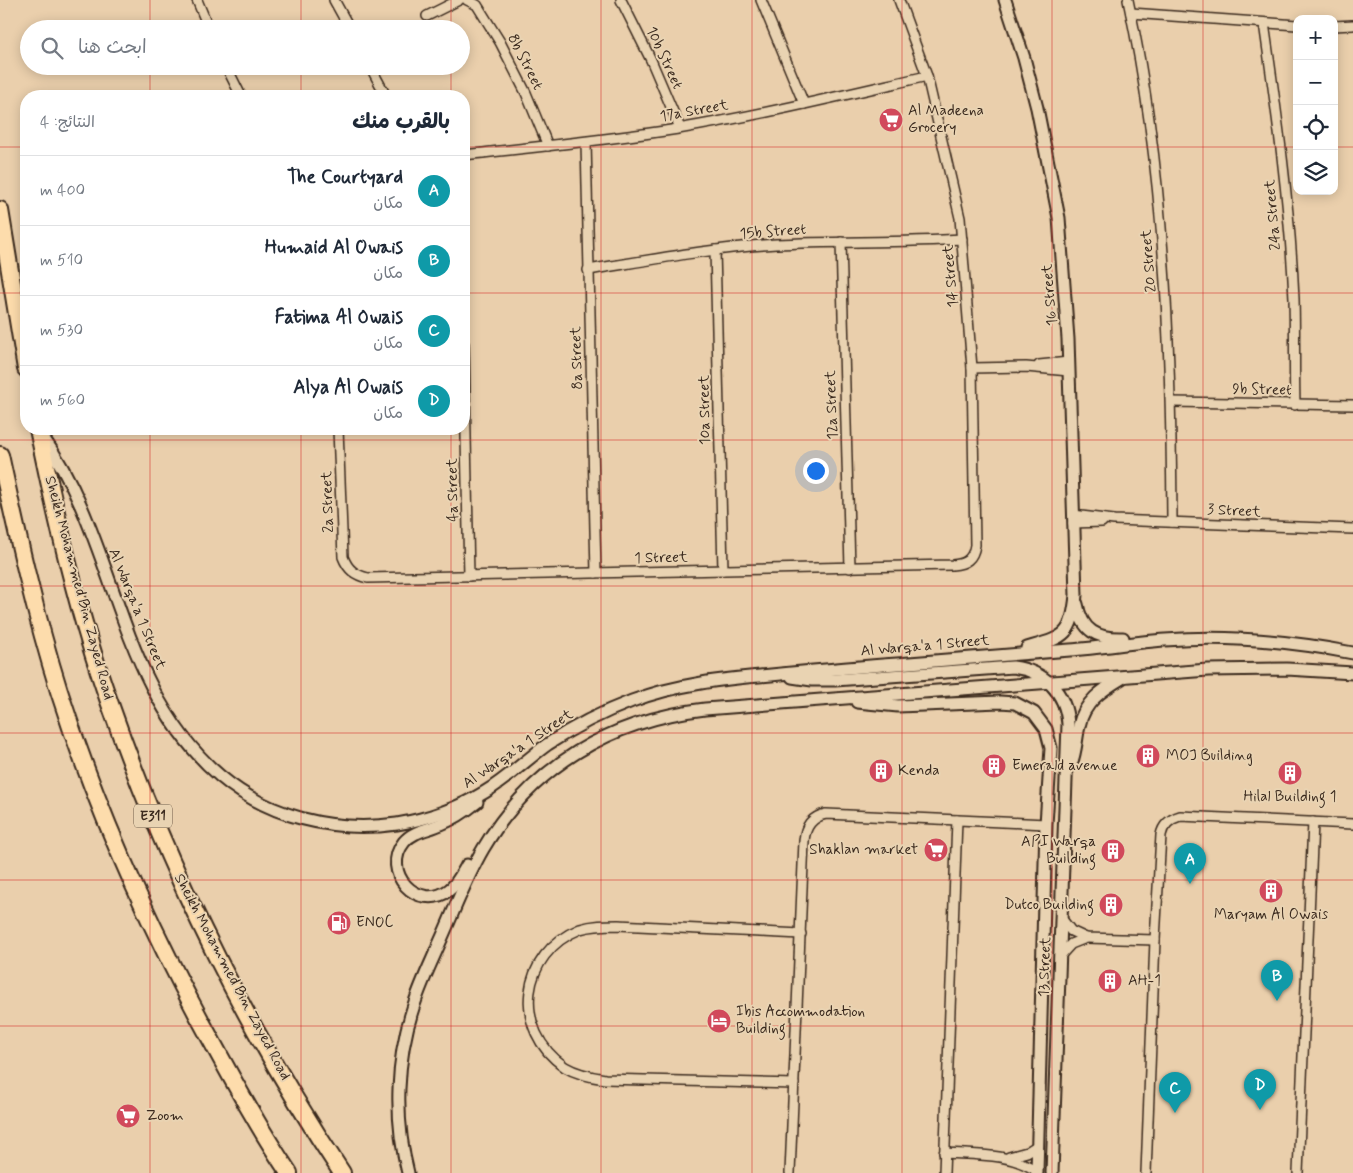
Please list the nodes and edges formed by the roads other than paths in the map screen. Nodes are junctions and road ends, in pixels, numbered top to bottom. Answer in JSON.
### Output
{"nodes":[{"id":1,"x":197,"y":0,"type":"edge"},
{"id":2,"x":334,"y":0,"type":"edge"},
{"id":3,"x":459,"y":0,"type":"edge"},
{"id":4,"x":466,"y":0,"type":"edge"},
{"id":5,"x":621,"y":0,"type":"edge"},
{"id":6,"x":761,"y":0,"type":"edge"},
{"id":7,"x":899,"y":0,"type":"edge"},
{"id":8,"x":1005,"y":0,"type":"edge"},
{"id":9,"x":1128,"y":0,"type":"edge"},
{"id":10,"x":1131,"y":13,"type":"junction"},
{"id":11,"x":427,"y":16,"type":"dead end"},
{"id":12,"x":205,"y":20,"type":"edge"},
{"id":13,"x":345,"y":20,"type":"edge"},
{"id":14,"x":1264,"y":23,"type":"junction"},
{"id":15,"x":1293,"y":25,"type":"edge"},
{"id":16,"x":1338,"y":26,"type":"edge"},
{"id":17,"x":1353,"y":26,"type":"edge"},
{"id":18,"x":230,"y":75,"type":"edge"},
{"id":19,"x":375,"y":75,"type":"edge"},
{"id":20,"x":927,"y":76,"type":"junction"},
{"id":21,"x":238,"y":90,"type":"edge"},
{"id":22,"x":383,"y":90,"type":"edge"},
{"id":23,"x":804,"y":104,"type":"junction"},
{"id":24,"x":680,"y":128,"type":"junction"},
{"id":25,"x":586,"y":142,"type":"junction"},
{"id":26,"x":548,"y":146,"type":"junction"},
{"id":27,"x":470,"y":154,"type":"edge"},
{"id":28,"x":0,"y":210,"type":"edge"},
{"id":29,"x":962,"y":239,"type":"junction"},
{"id":30,"x":841,"y":242,"type":"junction"},
{"id":31,"x":715,"y":250,"type":"junction"},
{"id":32,"x":588,"y":270,"type":"junction"},
{"id":33,"x":20,"y":332,"type":"edge"},
{"id":34,"x":1069,"y":367,"type":"junction"},
{"id":35,"x":972,"y":368,"type":"junction"},
{"id":36,"x":1171,"y":402,"type":"junction"},
{"id":37,"x":1295,"y":405,"type":"junction"},
{"id":38,"x":1353,"y":405,"type":"edge"},
{"id":39,"x":39,"y":435,"type":"edge"},
{"id":40,"x":42,"y":435,"type":"edge"},
{"id":41,"x":338,"y":435,"type":"edge"},
{"id":42,"x":466,"y":435,"type":"edge"},
{"id":43,"x":0,"y":455,"type":"edge"},
{"id":44,"x":1073,"y":519,"type":"junction"},
{"id":45,"x":1172,"y":522,"type":"junction"},
{"id":46,"x":1353,"y":529,"type":"edge"},
{"id":47,"x":971,"y":558,"type":"joint"},
{"id":48,"x":850,"y":568,"type":"junction"},
{"id":49,"x":723,"y":570,"type":"junction"},
{"id":50,"x":352,"y":571,"type":"joint"},
{"id":51,"x":596,"y":573,"type":"junction"},
{"id":52,"x":469,"y":576,"type":"junction"},
{"id":53,"x":1076,"y":595,"type":"junction"},
{"id":54,"x":1162,"y":640,"type":"junction"},
{"id":55,"x":1353,"y":653,"type":"edge"},
{"id":56,"x":1006,"y":654,"type":"junction"},
{"id":57,"x":1353,"y":673,"type":"edge"},
{"id":58,"x":778,"y":674,"type":"junction"},
{"id":59,"x":1125,"y":676,"type":"junction"},
{"id":60,"x":1050,"y":683,"type":"junction"},
{"id":61,"x":838,"y":698,"type":"junction"},
{"id":62,"x":1067,"y":773,"type":"junction"},
{"id":63,"x":486,"y":791,"type":"junction"},
{"id":64,"x":504,"y":818,"type":"junction"},
{"id":65,"x":957,"y":820,"type":"junction"},
{"id":66,"x":1313,"y":822,"type":"junction"},
{"id":67,"x":1046,"y":824,"type":"junction"},
{"id":68,"x":1353,"y":824,"type":"edge"},
{"id":69,"x":1061,"y":917,"type":"junction"},
{"id":70,"x":801,"y":934,"type":"junction"},
{"id":71,"x":1086,"y":938,"type":"junction"},
{"id":72,"x":1155,"y":940,"type":"junction"},
{"id":73,"x":1060,"y":956,"type":"junction"},
{"id":74,"x":794,"y":1084,"type":"junction"},
{"id":75,"x":1038,"y":1145,"type":"junction"},
{"id":76,"x":944,"y":1153,"type":"junction"},
{"id":77,"x":1006,"y":1158,"type":"junction"},
{"id":78,"x":1037,"y":1172,"type":"edge"},
{"id":79,"x":289,"y":1173,"type":"edge"},
{"id":80,"x":342,"y":1173,"type":"edge"},
{"id":81,"x":408,"y":1173,"type":"edge"},
{"id":82,"x":790,"y":1173,"type":"edge"},
{"id":83,"x":944,"y":1173,"type":"edge"},
{"id":84,"x":1052,"y":1173,"type":"edge"},
{"id":85,"x":1146,"y":1173,"type":"edge"},
{"id":86,"x":1298,"y":1173,"type":"edge"}],
"edges":[{"from":1,"to":12,"type":"street"},
{"from":2,"to":13,"type":"street"},
{"from":3,"to":11,"type":"street"},
{"from":4,"to":26,"type":"street","name":"8b Street"},
{"from":5,"to":24,"type":"street","name":"10b Street"},
{"from":6,"to":23,"type":"street"},
{"from":7,"to":20,"type":"street","name":"14 Street"},
{"from":8,"to":34,"type":"street","name":"16 Street"},
{"from":9,"to":10,"type":"street","name":"20 Street"},
{"from":10,"to":14,"type":"street"},
{"from":10,"to":36,"type":"street","name":"20 Street"},
{"from":14,"to":15,"type":"street"},
{"from":14,"to":37,"type":"street","name":"24a Street"},
{"from":16,"to":17,"type":"street"},
{"from":18,"to":21,"type":"street"},
{"from":19,"to":22,"type":"street"},
{"from":20,"to":23,"type":"street","name":"17a Street"},
{"from":20,"to":29,"type":"street","name":"14 Street"},
{"from":23,"to":24,"type":"street","name":"17a Street"},
{"from":24,"to":25,"type":"street","name":"17a Street"},
{"from":25,"to":26,"type":"street","name":"17a Street"},
{"from":25,"to":32,"type":"street","name":"8a Street"},
{"from":26,"to":27,"type":"street","name":"17a Street"},
{"from":28,"to":33,"type":"highway"},
{"from":29,"to":30,"type":"street","name":"15b Street"},
{"from":29,"to":35,"type":"street","name":"14 Street"},
{"from":30,"to":31,"type":"street","name":"15b Street"},
{"from":30,"to":48,"type":"street","name":"12a Street"},
{"from":31,"to":32,"type":"street","name":"15b Street"},
{"from":31,"to":49,"type":"street","name":"10a Street"},
{"from":32,"to":51,"type":"street","name":"8a Street"},
{"from":34,"to":35,"type":"street"},
{"from":34,"to":44,"type":"street","name":"16 Street"},
{"from":35,"to":47,"type":"street","name":"14 Street"},
{"from":36,"to":37,"type":"street","name":"9b Street"},
{"from":36,"to":45,"type":"street","name":"20 Street"},
{"from":37,"to":38,"type":"street","name":"9b Street"},
{"from":39,"to":80,"type":"highway","name":"Sheikh Mohammed Bin Zayed Road","number":"E311"},
{"from":40,"to":63,"type":"street","name":"Al Warqa'a 1 Street"},
{"from":41,"to":50,"type":"street","name":"2a Street"},
{"from":42,"to":52,"type":"street","name":"4a Street"},
{"from":43,"to":79,"type":"highway","number":"E311"},
{"from":44,"to":45,"type":"street","name":"3 Street"},
{"from":44,"to":53,"type":"street","name":"16 Street"},
{"from":45,"to":46,"type":"street","name":"3 Street"},
{"from":47,"to":48,"type":"street","name":"1 Street"},
{"from":48,"to":49,"type":"street","name":"1 Street"},
{"from":49,"to":51,"type":"street","name":"1 Street"},
{"from":50,"to":52,"type":"street","name":"1 Street"},
{"from":51,"to":52,"type":"street","name":"1 Street"},
{"from":53,"to":54,"type":"street","name":"16 Street"},
{"from":53,"to":56,"type":"street","name":"16 Street"},
{"from":54,"to":55,"type":"street","name":"Al Warqa'a 1 Street"},
{"from":54,"to":56,"type":"street","name":"Al Warqa'a 1 Street"},
{"from":56,"to":58,"type":"street","name":"Al Warqa'a 1 Street"},
{"from":57,"to":59,"type":"street"},
{"from":58,"to":60,"type":"street","name":"13 Street"},
{"from":58,"to":63,"type":"street","name":"Al Warqa'a 1 Street"},
{"from":59,"to":60,"type":"street"},
{"from":59,"to":62,"type":"street"},
{"from":60,"to":61,"type":"street"},
{"from":60,"to":62,"type":"street","name":"13 Street"},
{"from":61,"to":64,"type":"street"},
{"from":61,"to":67,"type":"street","name":"13 Street"},
{"from":62,"to":69,"type":"street","name":"13 Street"},
{"from":63,"to":64,"type":"street"},
{"from":64,"to":81,"type":"street"},
{"from":65,"to":67,"type":"street"},
{"from":65,"to":70,"type":"street"},
{"from":65,"to":76,"type":"street"},
{"from":66,"to":68,"type":"street"},
{"from":66,"to":72,"type":"street"},
{"from":66,"to":86,"type":"street"},
{"from":67,"to":75,"type":"street","name":"13 Street"},
{"from":69,"to":71,"type":"street"},
{"from":69,"to":73,"type":"street","name":"13 Street"},
{"from":70,"to":74,"type":"street"},
{"from":70,"to":74,"type":"street"},
{"from":71,"to":72,"type":"street"},
{"from":71,"to":73,"type":"street"},
{"from":72,"to":85,"type":"street"},
{"from":73,"to":84,"type":"street","name":"13 Street"},
{"from":74,"to":82,"type":"street"},
{"from":75,"to":77,"type":"street"},
{"from":75,"to":78,"type":"street","name":"13 Street"},
{"from":76,"to":77,"type":"street"},
{"from":76,"to":83,"type":"street"},
{"from":77,"to":78,"type":"street"}]}
